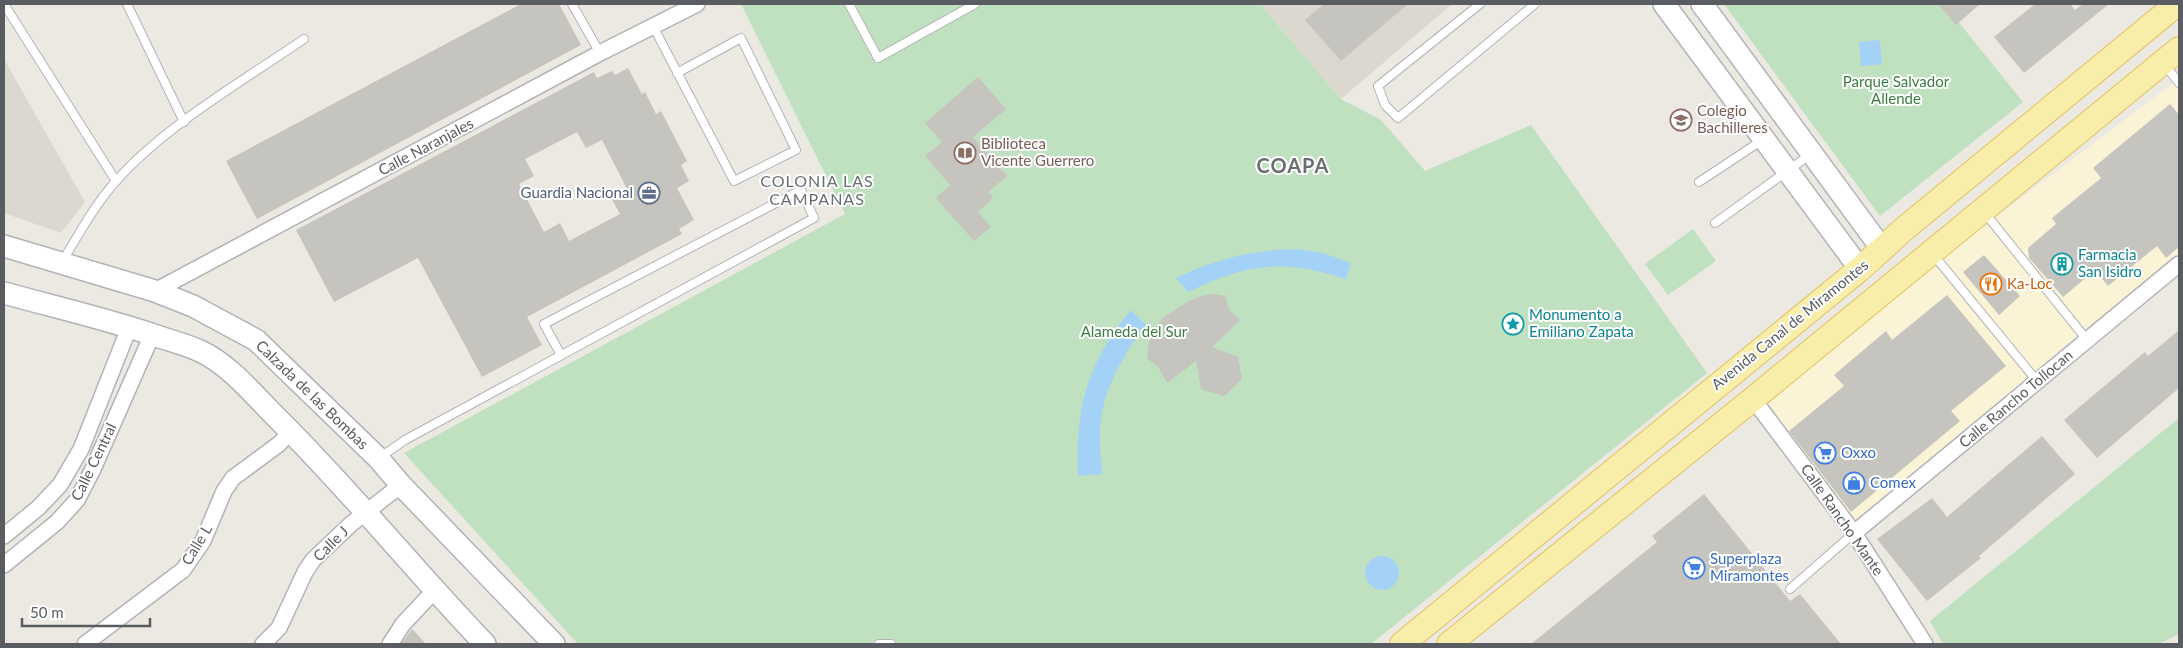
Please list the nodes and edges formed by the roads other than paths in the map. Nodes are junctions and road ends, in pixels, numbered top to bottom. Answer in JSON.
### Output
{"nodes":[{"id":1,"x":4,"y":4,"type":"edge"},
{"id":2,"x":127,"y":4,"type":"edge"},
{"id":3,"x":572,"y":4,"type":"edge"},
{"id":4,"x":697,"y":4,"type":"edge"},
{"id":5,"x":849,"y":4,"type":"edge"},
{"id":6,"x":976,"y":4,"type":"edge"},
{"id":7,"x":1480,"y":4,"type":"edge"},
{"id":8,"x":1535,"y":4,"type":"edge"},
{"id":9,"x":1664,"y":4,"type":"edge"},
{"id":10,"x":1702,"y":4,"type":"edge"},
{"id":11,"x":2177,"y":4,"type":"edge"},
{"id":12,"x":653,"y":26,"type":"junction"},
{"id":13,"x":304,"y":39,"type":"dead end"},
{"id":14,"x":600,"y":53,"type":"junction"},
{"id":15,"x":2171,"y":56,"type":"edge"},
{"id":16,"x":677,"y":73,"type":"junction"},
{"id":17,"x":2179,"y":83,"type":"edge"},
{"id":18,"x":184,"y":122,"type":"junction"},
{"id":19,"x":1765,"y":138,"type":"junction"},
{"id":20,"x":1813,"y":152,"type":"junction"},
{"id":21,"x":1789,"y":170,"type":"junction"},
{"id":22,"x":116,"y":181,"type":"junction"},
{"id":23,"x":1699,"y":182,"type":"dead end"},
{"id":24,"x":1982,"y":210,"type":"junction"},
{"id":25,"x":1715,"y":224,"type":"dead end"},
{"id":26,"x":4,"y":246,"type":"edge"},
{"id":27,"x":1882,"y":249,"type":"junction"},
{"id":28,"x":1931,"y":252,"type":"junction"},
{"id":29,"x":60,"y":264,"type":"junction"},
{"id":30,"x":2179,"y":264,"type":"edge"},
{"id":31,"x":1860,"y":269,"type":"junction"},
{"id":32,"x":155,"y":291,"type":"junction"},
{"id":33,"x":4,"y":292,"type":"edge"},
{"id":34,"x":129,"y":328,"type":"junction"},
{"id":35,"x":152,"y":334,"type":"junction"},
{"id":36,"x":2087,"y":340,"type":"junction"},
{"id":37,"x":561,"y":355,"type":"junction"},
{"id":38,"x":2037,"y":381,"type":"junction"},
{"id":39,"x":1753,"y":399,"type":"junction"},
{"id":40,"x":291,"y":432,"type":"junction"},
{"id":41,"x":378,"y":458,"type":"junction"},
{"id":42,"x":401,"y":485,"type":"junction"},
{"id":43,"x":366,"y":511,"type":"junction"},
{"id":44,"x":1854,"y":533,"type":"junction"},
{"id":45,"x":4,"y":536,"type":"edge"},
{"id":46,"x":4,"y":565,"type":"edge"},
{"id":47,"x":1790,"y":589,"type":"dead end"},
{"id":48,"x":434,"y":591,"type":"junction"},
{"id":49,"x":90,"y":643,"type":"edge"},
{"id":50,"x":263,"y":644,"type":"edge"},
{"id":51,"x":390,"y":644,"type":"edge"},
{"id":52,"x":485,"y":644,"type":"edge"},
{"id":53,"x":554,"y":644,"type":"edge"},
{"id":54,"x":879,"y":644,"type":"edge"},
{"id":55,"x":891,"y":644,"type":"edge"},
{"id":56,"x":1402,"y":644,"type":"edge"},
{"id":57,"x":1449,"y":644,"type":"edge"},
{"id":58,"x":1925,"y":644,"type":"edge"}],
"edges":[{"from":1,"to":22,"type":"lane"},
{"from":2,"to":18,"type":"lane"},
{"from":3,"to":14,"type":"lane"},
{"from":4,"to":12,"type":"street","name":"Calle Naranjales"},
{"from":5,"to":6,"type":"lane"},
{"from":7,"to":8,"type":"lane"},
{"from":9,"to":19,"type":"main road"},
{"from":10,"to":20,"type":"main road"},
{"from":11,"to":27,"type":"main road","name":"Avenida Canal de Miramontes"},
{"from":12,"to":14,"type":"street","name":"Calle Naranjales"},
{"from":12,"to":16,"type":"lane"},
{"from":13,"to":18,"type":"lane"},
{"from":14,"to":32,"type":"street","name":"Calle Naranjales"},
{"from":15,"to":17,"type":"lane"},
{"from":15,"to":24,"type":"main road"},
{"from":16,"to":16,"type":"lane"},
{"from":18,"to":22,"type":"lane"},
{"from":19,"to":21,"type":"main road"},
{"from":19,"to":23,"type":"lane"},
{"from":20,"to":21,"type":"lane"},
{"from":20,"to":27,"type":"main road"},
{"from":21,"to":25,"type":"lane"},
{"from":21,"to":31,"type":"main road"},
{"from":22,"to":29,"type":"lane"},
{"from":24,"to":28,"type":"main road"},
{"from":24,"to":36,"type":"lane"},
{"from":26,"to":29,"type":"main road","name":"Calzada de las Bombas"},
{"from":27,"to":31,"type":"main road","name":"Avenida Canal de Miramontes"},
{"from":28,"to":38,"type":"lane"},
{"from":28,"to":39,"type":"main road"},
{"from":29,"to":32,"type":"main road","name":"Calzada de las Bombas"},
{"from":30,"to":36,"type":"street","name":"Calle Rancho Tollocan"},
{"from":31,"to":56,"type":"main road","name":"Avenida Canal de Miramontes"},
{"from":32,"to":41,"type":"main road","name":"Calzada de las Bombas"},
{"from":33,"to":34,"type":"main road"},
{"from":34,"to":35,"type":"main road"},
{"from":34,"to":45,"type":"street","name":"Calle Central"},
{"from":35,"to":40,"type":"main road"},
{"from":35,"to":46,"type":"street","name":"Calle Central"},
{"from":36,"to":38,"type":"street","name":"Calle Rancho Tollocan"},
{"from":37,"to":37,"type":"lane"},
{"from":37,"to":41,"type":"lane"},
{"from":38,"to":44,"type":"street","name":"Calle Rancho Tollocan"},
{"from":39,"to":44,"type":"street","name":"Calle Rancho Mante"},
{"from":39,"to":57,"type":"main road"},
{"from":40,"to":43,"type":"main road"},
{"from":40,"to":49,"type":"street","name":"Calle L"},
{"from":41,"to":42,"type":"main road","name":"Calzada de las Bombas"},
{"from":42,"to":43,"type":"street","name":"Calle J"},
{"from":42,"to":53,"type":"main road","name":"Calzada de las Bombas"},
{"from":43,"to":48,"type":"main road"},
{"from":43,"to":50,"type":"street","name":"Calle J"},
{"from":44,"to":47,"type":"lane"},
{"from":44,"to":58,"type":"street","name":"Calle Rancho Mante"},
{"from":48,"to":51,"type":"street"},
{"from":48,"to":52,"type":"main road"},
{"from":54,"to":55,"type":"lane"}]}
